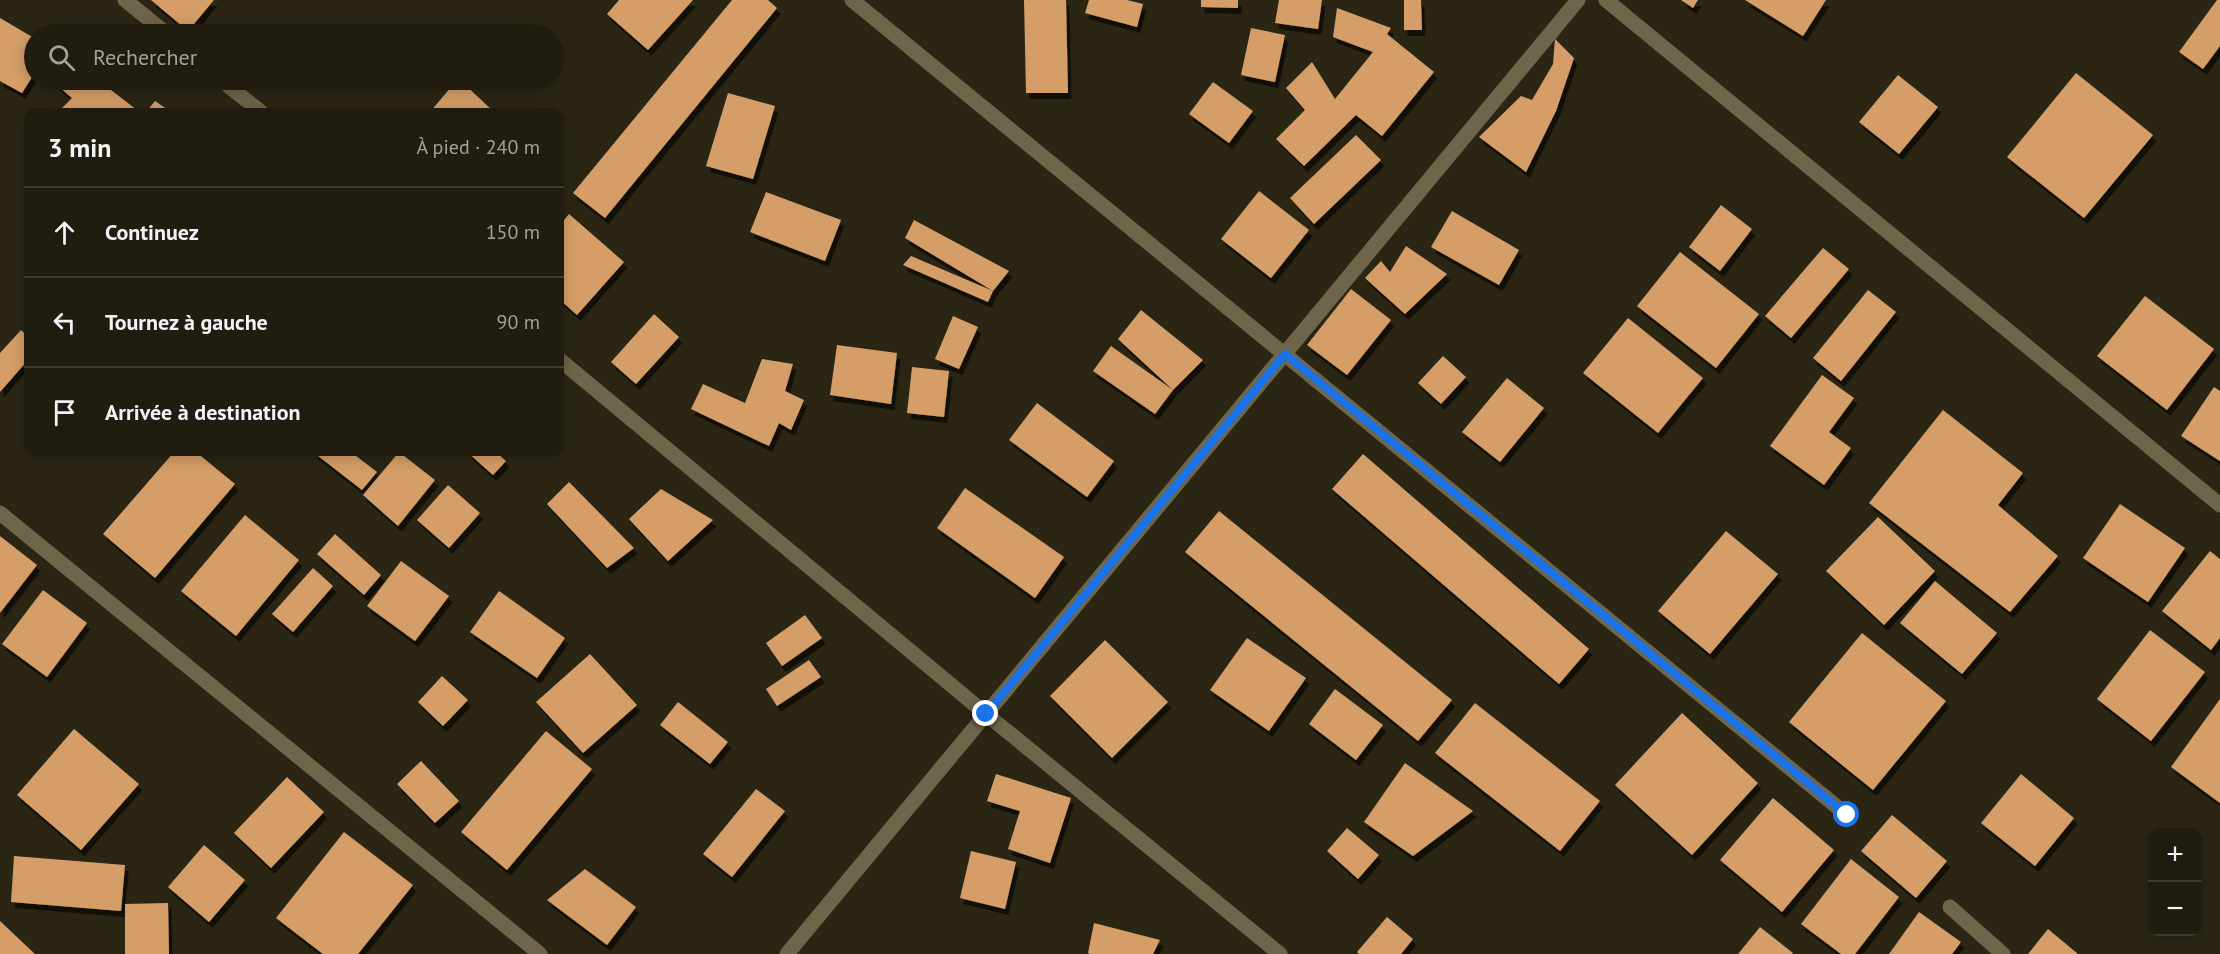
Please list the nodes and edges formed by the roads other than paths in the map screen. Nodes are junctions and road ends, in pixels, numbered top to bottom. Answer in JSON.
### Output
{"nodes":[{"id":1,"x":125,"y":0,"type":"edge"},
{"id":2,"x":852,"y":0,"type":"edge"},
{"id":3,"x":1578,"y":0,"type":"edge"},
{"id":4,"x":1606,"y":0,"type":"edge"},
{"id":5,"x":155,"y":24,"type":"edge"},
{"id":6,"x":234,"y":90,"type":"edge"},
{"id":7,"x":256,"y":108,"type":"edge"},
{"id":8,"x":1285,"y":354,"type":"junction"},
{"id":9,"x":564,"y":363,"type":"edge"},
{"id":10,"x":2220,"y":505,"type":"edge"},
{"id":11,"x":0,"y":513,"type":"edge"},
{"id":12,"x":986,"y":714,"type":"junction"},
{"id":13,"x":1847,"y":815,"type":"dead end"},
{"id":14,"x":1950,"y":907,"type":"dead end"},
{"id":15,"x":540,"y":954,"type":"edge"},
{"id":16,"x":787,"y":954,"type":"edge"},
{"id":17,"x":1280,"y":954,"type":"edge"},
{"id":18,"x":2003,"y":954,"type":"edge"}],
"edges":[{"from":1,"to":5,"type":"street"},
{"from":2,"to":8,"type":"street"},
{"from":3,"to":8,"type":"street"},
{"from":4,"to":10,"type":"street"},
{"from":6,"to":7,"type":"street"},
{"from":8,"to":12,"type":"street"},
{"from":8,"to":13,"type":"street"},
{"from":9,"to":12,"type":"street"},
{"from":11,"to":15,"type":"street"},
{"from":12,"to":16,"type":"street"},
{"from":12,"to":17,"type":"street"},
{"from":14,"to":18,"type":"street"}]}
